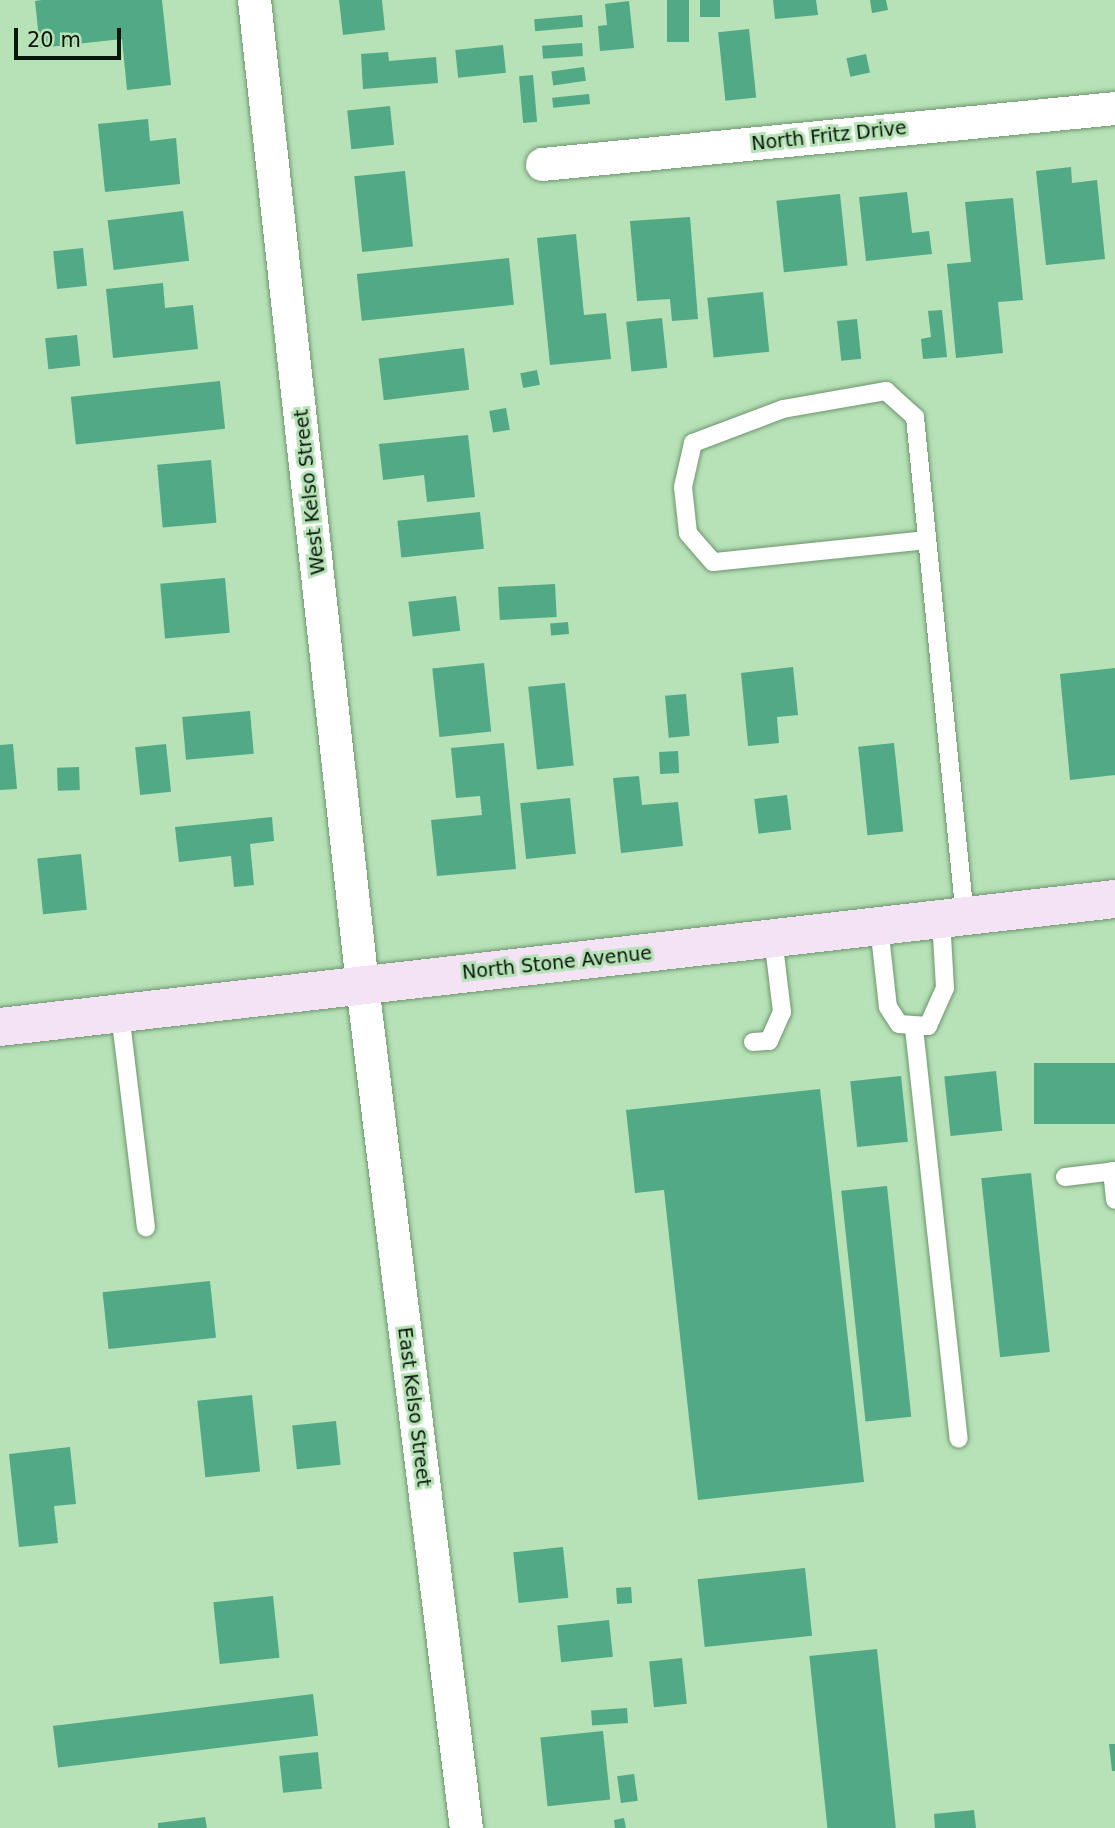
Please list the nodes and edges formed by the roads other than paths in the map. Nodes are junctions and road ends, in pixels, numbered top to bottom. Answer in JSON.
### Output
{"nodes":[{"id":1,"x":254,"y":0,"type":"edge"},
{"id":2,"x":1115,"y":108,"type":"edge"},
{"id":3,"x":542,"y":164,"type":"dead end"},
{"id":4,"x":927,"y":540,"type":"junction"},
{"id":5,"x":1115,"y":899,"type":"edge"},
{"id":6,"x":953,"y":918,"type":"junction"},
{"id":7,"x":879,"y":926,"type":"junction"},
{"id":8,"x":774,"y":938,"type":"junction"},
{"id":9,"x":362,"y":985,"type":"junction"},
{"id":10,"x":120,"y":1013,"type":"junction"},
{"id":11,"x":0,"y":1027,"type":"edge"},
{"id":12,"x":914,"y":1028,"type":"junction"},
{"id":13,"x":753,"y":1042,"type":"dead end"},
{"id":14,"x":1113,"y":1171,"type":"edge"},
{"id":15,"x":1065,"y":1177,"type":"dead end"},
{"id":16,"x":1115,"y":1200,"type":"edge"},
{"id":17,"x":146,"y":1227,"type":"dead end"},
{"id":18,"x":959,"y":1439,"type":"dead end"},
{"id":19,"x":466,"y":1828,"type":"edge"}],
"edges":[{"from":1,"to":9,"type":"street","name":"West Kelso Street"},
{"from":2,"to":3,"type":"street","name":"North Fritz Drive"},
{"from":4,"to":4,"type":"lane"},
{"from":4,"to":6,"type":"lane"},
{"from":5,"to":6,"type":"main road","name":"North Stone Avenue"},
{"from":6,"to":7,"type":"main road","name":"North Stone Avenue"},
{"from":6,"to":12,"type":"lane"},
{"from":7,"to":8,"type":"main road","name":"North Stone Avenue"},
{"from":7,"to":12,"type":"lane"},
{"from":8,"to":9,"type":"main road","name":"North Stone Avenue"},
{"from":8,"to":13,"type":"lane"},
{"from":9,"to":10,"type":"main road","name":"North Stone Avenue"},
{"from":9,"to":19,"type":"street","name":"East Kelso Street"},
{"from":10,"to":11,"type":"main road","name":"North Stone Avenue"},
{"from":10,"to":17,"type":"lane"},
{"from":12,"to":18,"type":"lane"},
{"from":14,"to":15,"type":"lane"},
{"from":14,"to":16,"type":"lane"}]}
